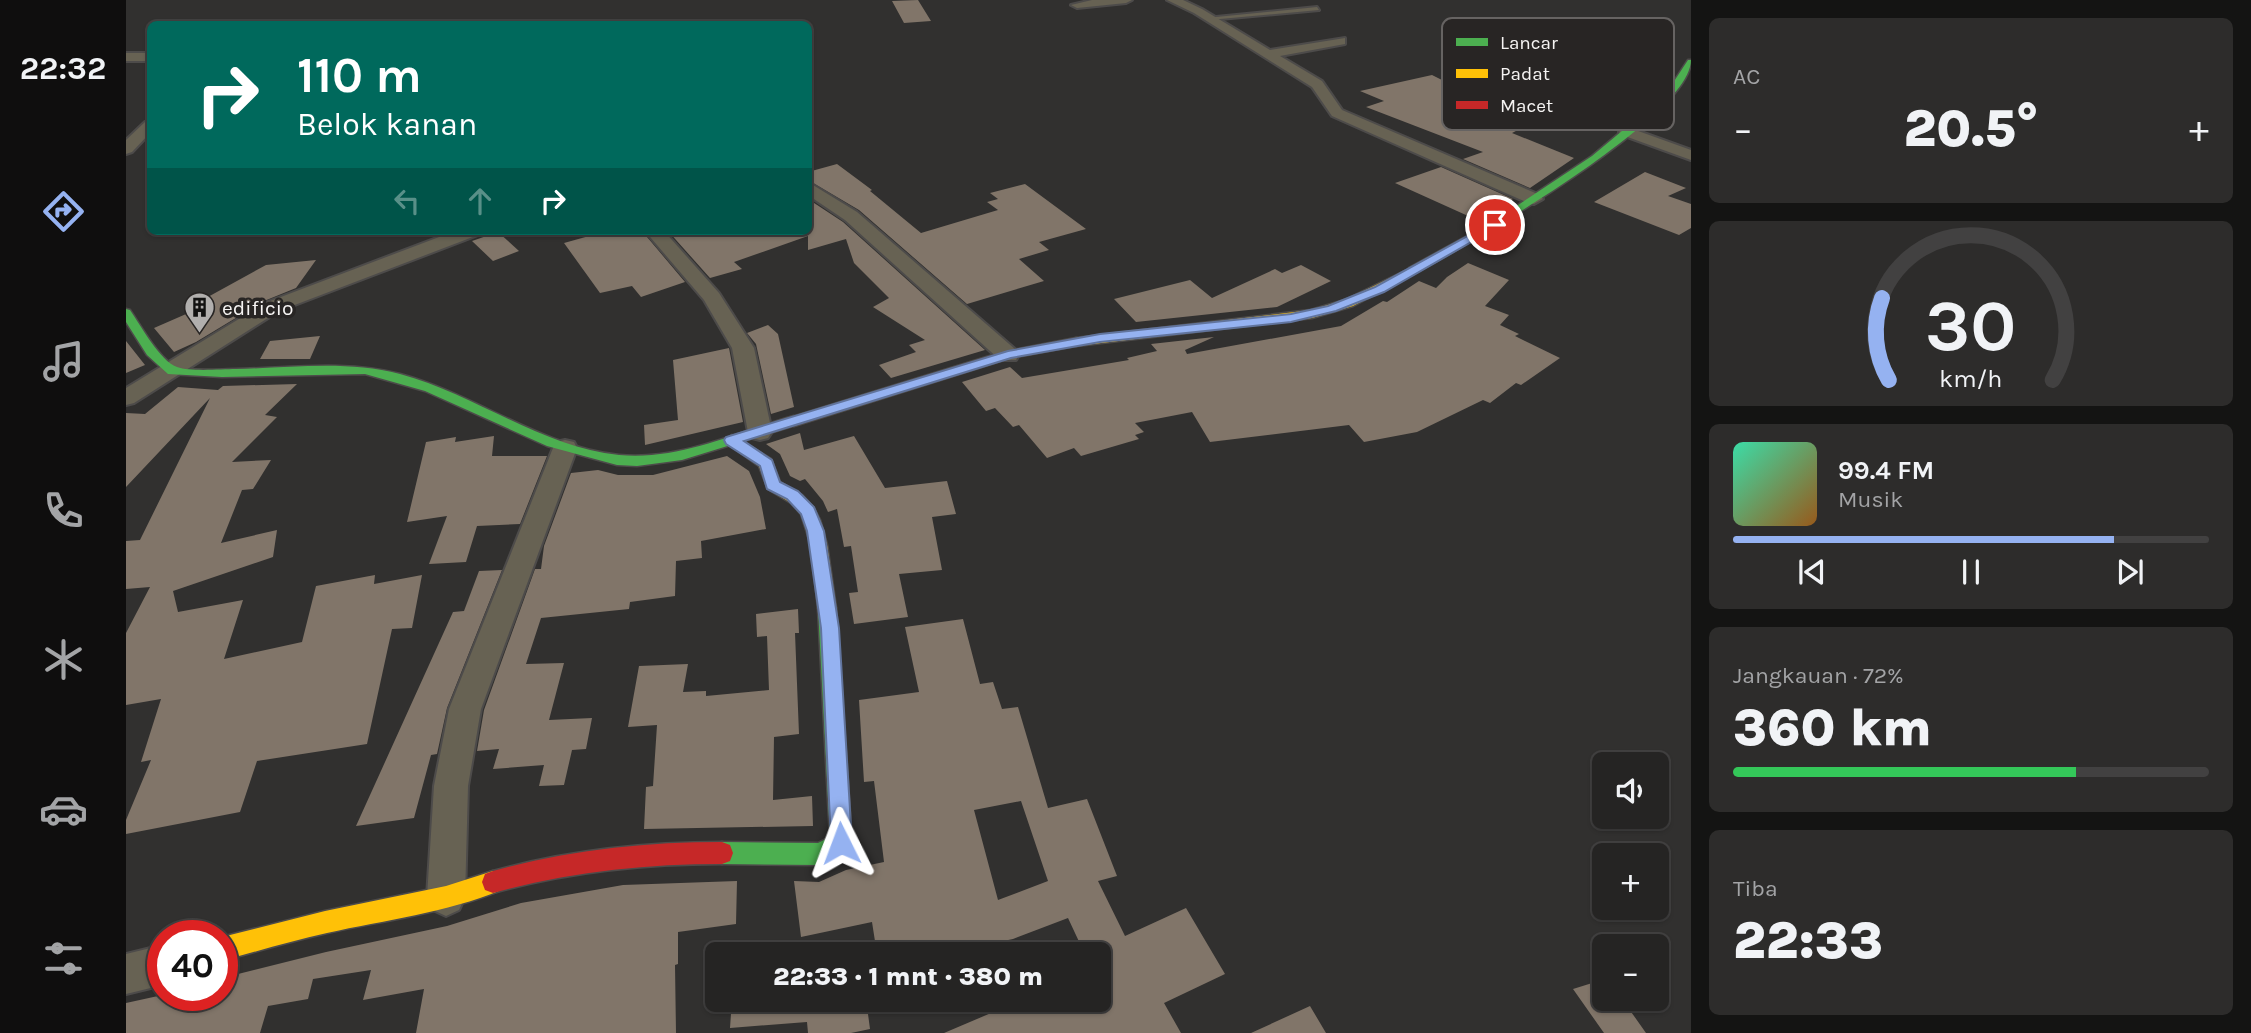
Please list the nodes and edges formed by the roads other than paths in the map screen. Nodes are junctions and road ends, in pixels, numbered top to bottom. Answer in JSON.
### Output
{"nodes":[{"id":1,"x":1126,"y":0,"type":"edge"},
{"id":2,"x":1173,"y":0,"type":"edge"},
{"id":3,"x":1077,"y":5,"type":"dead end"},
{"id":4,"x":1317,"y":9,"type":"dead end"},
{"id":5,"x":1209,"y":18,"type":"junction"},
{"id":6,"x":1341,"y":41,"type":"dead end"},
{"id":7,"x":1269,"y":54,"type":"junction"},
{"id":8,"x":126,"y":57,"type":"edge"},
{"id":9,"x":147,"y":57,"type":"edge"},
{"id":10,"x":1691,"y":62,"type":"edge"},
{"id":11,"x":1674,"y":88,"type":"edge"},
{"id":12,"x":147,"y":128,"type":"edge"},
{"id":13,"x":1629,"y":130,"type":"edge"},
{"id":14,"x":1627,"y":132,"type":"junction"},
{"id":15,"x":126,"y":149,"type":"edge"},
{"id":16,"x":1691,"y":155,"type":"edge"},
{"id":17,"x":812,"y":190,"type":"edge"},
{"id":18,"x":1534,"y":200,"type":"junction"},
{"id":19,"x":461,"y":235,"type":"edge"},
{"id":20,"x":658,"y":235,"type":"edge"},
{"id":21,"x":126,"y":313,"type":"edge"},
{"id":22,"x":1008,"y":355,"type":"junction"},
{"id":23,"x":173,"y":371,"type":"junction"},
{"id":24,"x":126,"y":398,"type":"edge"},
{"id":25,"x":760,"y":432,"type":"junction"},
{"id":26,"x":732,"y":440,"type":"junction"},
{"id":27,"x":565,"y":448,"type":"junction"},
{"id":28,"x":446,"y":897,"type":"junction"},
{"id":29,"x":238,"y":945,"type":"edge"},
{"id":30,"x":147,"y":969,"type":"edge"},
{"id":31,"x":126,"y":974,"type":"edge"}],
"edges":[{"from":1,"to":3,"type":"street"},
{"from":2,"to":5,"type":"street"},
{"from":4,"to":5,"type":"lane"},
{"from":5,"to":7,"type":"street"},
{"from":6,"to":7,"type":"street"},
{"from":7,"to":18,"type":"street"},
{"from":8,"to":9,"type":"street"},
{"from":10,"to":11,"type":"street"},
{"from":12,"to":15,"type":"street"},
{"from":13,"to":14,"type":"street"},
{"from":14,"to":16,"type":"street"},
{"from":14,"to":18,"type":"street"},
{"from":17,"to":22,"type":"street"},
{"from":18,"to":22,"type":"street"},
{"from":19,"to":23,"type":"street"},
{"from":20,"to":25,"type":"street"},
{"from":21,"to":23,"type":"street"},
{"from":22,"to":25,"type":"street"},
{"from":23,"to":24,"type":"street"},
{"from":23,"to":27,"type":"street"},
{"from":25,"to":26,"type":"street"},
{"from":26,"to":27,"type":"street"},
{"from":26,"to":28,"type":"street"},
{"from":27,"to":28,"type":"street"},
{"from":28,"to":29,"type":"street"},
{"from":30,"to":31,"type":"street"}]}
